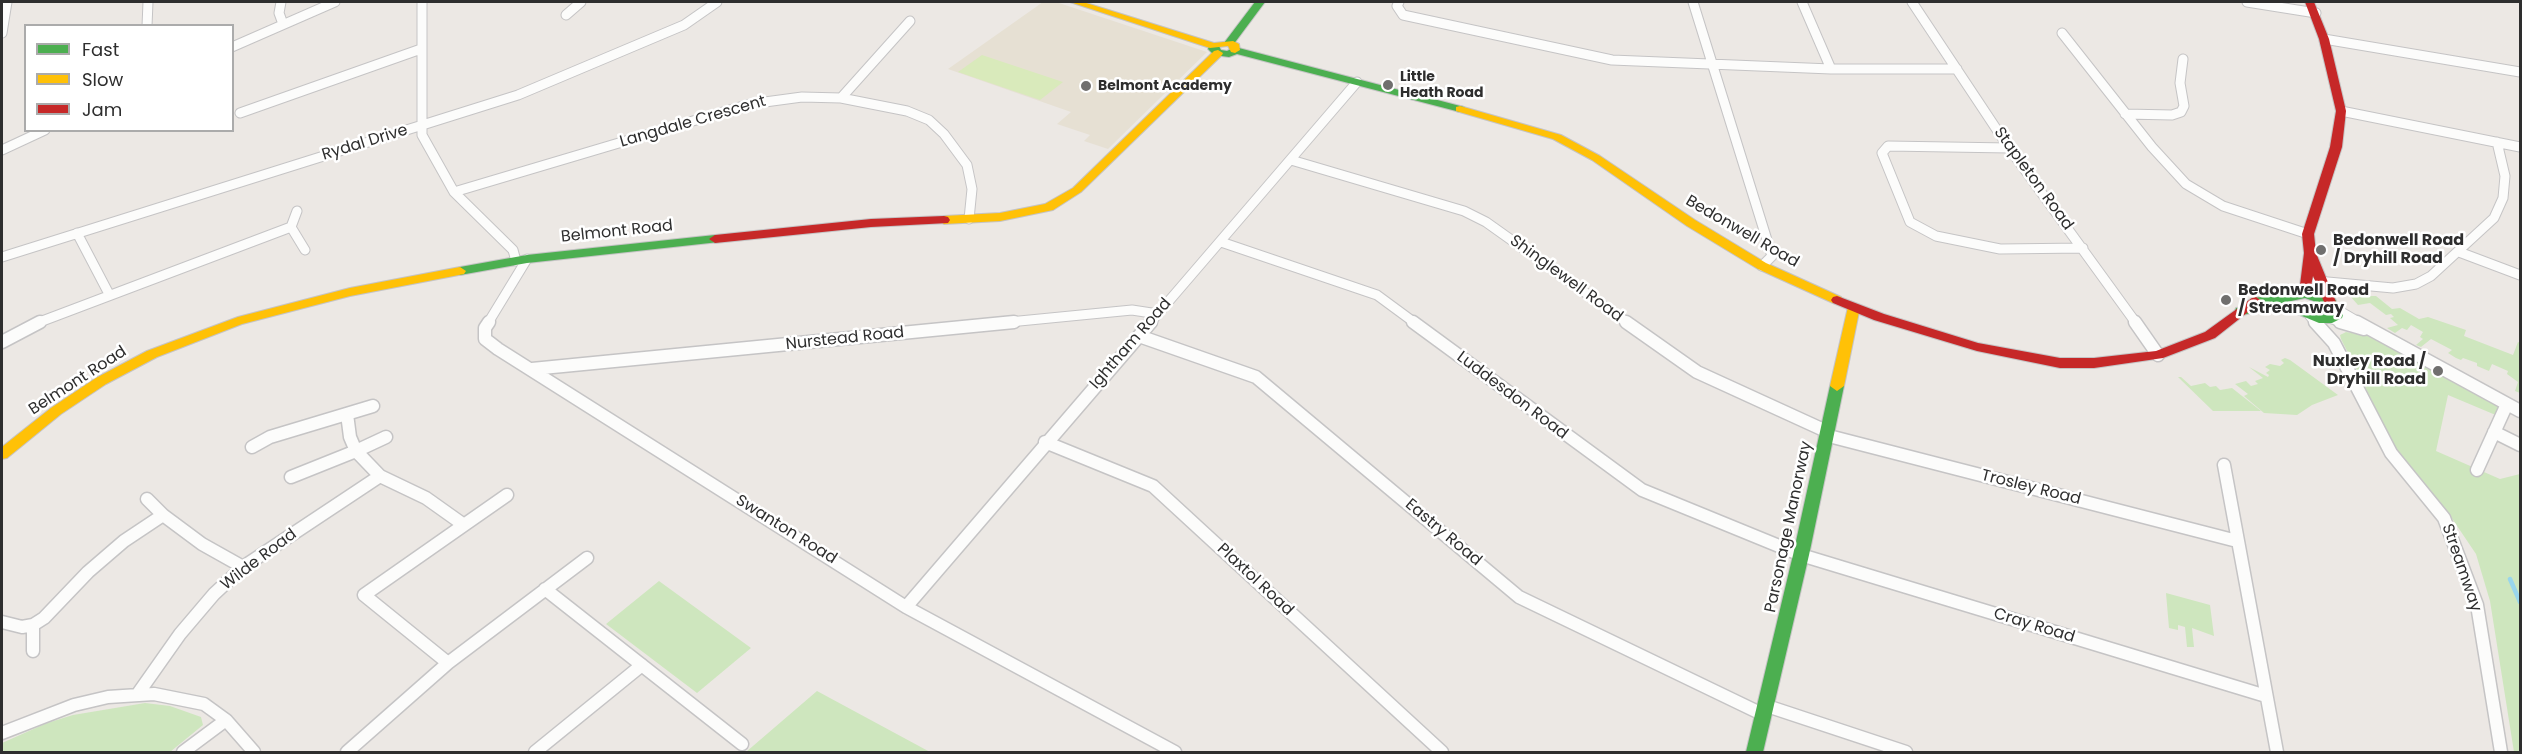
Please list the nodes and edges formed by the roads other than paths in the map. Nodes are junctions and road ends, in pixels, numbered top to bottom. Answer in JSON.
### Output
{"nodes":[{"id":1,"x":7,"y":2,"type":"edge"},
{"id":2,"x":148,"y":2,"type":"edge"},
{"id":3,"x":281,"y":2,"type":"edge"},
{"id":4,"x":335,"y":2,"type":"edge"},
{"id":5,"x":422,"y":2,"type":"edge"},
{"id":6,"x":581,"y":2,"type":"edge"},
{"id":7,"x":717,"y":2,"type":"edge"},
{"id":8,"x":1075,"y":2,"type":"edge"},
{"id":9,"x":1260,"y":2,"type":"edge"},
{"id":10,"x":1400,"y":2,"type":"edge"},
{"id":11,"x":1693,"y":2,"type":"edge"},
{"id":12,"x":1802,"y":2,"type":"edge"},
{"id":13,"x":1914,"y":2,"type":"edge"},
{"id":14,"x":2247,"y":2,"type":"edge"},
{"id":15,"x":2312,"y":7,"type":"edge"},
{"id":16,"x":566,"y":15,"type":"dead end"},
{"id":17,"x":910,"y":21,"type":"dead end"},
{"id":18,"x":147,"y":24,"type":"edge"},
{"id":19,"x":283,"y":24,"type":"junction"},
{"id":20,"x":2,"y":33,"type":"edge"},
{"id":21,"x":2062,"y":33,"type":"dead end"},
{"id":22,"x":2324,"y":39,"type":"junction"},
{"id":23,"x":234,"y":46,"type":"edge"},
{"id":24,"x":1232,"y":47,"type":"junction"},
{"id":25,"x":421,"y":48,"type":"junction"},
{"id":26,"x":1216,"y":50,"type":"junction"},
{"id":27,"x":2183,"y":59,"type":"dead end"},
{"id":28,"x":1712,"y":65,"type":"junction"},
{"id":29,"x":1831,"y":69,"type":"junction"},
{"id":30,"x":1957,"y":69,"type":"junction"},
{"id":31,"x":2520,"y":72,"type":"edge"},
{"id":32,"x":1357,"y":82,"type":"junction"},
{"id":33,"x":841,"y":98,"type":"junction"},
{"id":34,"x":2341,"y":111,"type":"junction"},
{"id":35,"x":240,"y":113,"type":"dead end"},
{"id":36,"x":2125,"y":114,"type":"junction"},
{"id":37,"x":420,"y":126,"type":"junction"},
{"id":38,"x":41,"y":132,"type":"edge"},
{"id":39,"x":2497,"y":142,"type":"junction"},
{"id":40,"x":2520,"y":147,"type":"edge"},
{"id":41,"x":2008,"y":148,"type":"junction"},
{"id":42,"x":2,"y":150,"type":"edge"},
{"id":43,"x":1291,"y":160,"type":"junction"},
{"id":44,"x":454,"y":192,"type":"junction"},
{"id":45,"x":297,"y":211,"type":"dead end"},
{"id":46,"x":969,"y":219,"type":"junction"},
{"id":47,"x":291,"y":227,"type":"junction"},
{"id":48,"x":77,"y":233,"type":"junction"},
{"id":49,"x":2308,"y":234,"type":"junction"},
{"id":50,"x":1221,"y":242,"type":"junction"},
{"id":51,"x":2083,"y":248,"type":"junction"},
{"id":52,"x":305,"y":250,"type":"dead end"},
{"id":53,"x":2459,"y":252,"type":"junction"},
{"id":54,"x":2310,"y":253,"type":"junction"},
{"id":55,"x":2,"y":257,"type":"edge"},
{"id":56,"x":521,"y":260,"type":"junction"},
{"id":57,"x":1761,"y":266,"type":"junction"},
{"id":58,"x":2520,"y":275,"type":"edge"},
{"id":59,"x":2307,"y":279,"type":"junction"},
{"id":60,"x":2323,"y":282,"type":"junction"},
{"id":61,"x":109,"y":294,"type":"junction"},
{"id":62,"x":2302,"y":304,"type":"junction"},
{"id":63,"x":1854,"y":307,"type":"junction"},
{"id":64,"x":2332,"y":312,"type":"junction"},
{"id":65,"x":1158,"y":314,"type":"junction"},
{"id":66,"x":1139,"y":336,"type":"junction"},
{"id":67,"x":2,"y":342,"type":"edge"},
{"id":68,"x":2334,"y":343,"type":"junction"},
{"id":69,"x":2158,"y":355,"type":"junction"},
{"id":70,"x":532,"y":369,"type":"junction"},
{"id":71,"x":2507,"y":404,"type":"junction"},
{"id":72,"x":373,"y":406,"type":"dead end"},
{"id":73,"x":2520,"y":411,"type":"edge"},
{"id":74,"x":347,"y":414,"type":"junction"},
{"id":75,"x":2494,"y":432,"type":"junction"},
{"id":76,"x":1825,"y":433,"type":"junction"},
{"id":77,"x":386,"y":437,"type":"dead end"},
{"id":78,"x":1045,"y":442,"type":"junction"},
{"id":79,"x":2520,"y":445,"type":"edge"},
{"id":80,"x":252,"y":447,"type":"dead end"},
{"id":81,"x":356,"y":451,"type":"junction"},
{"id":82,"x":2,"y":454,"type":"edge"},
{"id":83,"x":2224,"y":465,"type":"dead end"},
{"id":84,"x":2477,"y":470,"type":"dead end"},
{"id":85,"x":380,"y":476,"type":"junction"},
{"id":86,"x":291,"y":477,"type":"dead end"},
{"id":87,"x":507,"y":495,"type":"dead end"},
{"id":88,"x":147,"y":499,"type":"dead end"},
{"id":89,"x":163,"y":515,"type":"junction"},
{"id":90,"x":464,"y":525,"type":"junction"},
{"id":91,"x":2237,"y":541,"type":"junction"},
{"id":92,"x":1801,"y":555,"type":"junction"},
{"id":93,"x":587,"y":558,"type":"dead end"},
{"id":94,"x":243,"y":567,"type":"junction"},
{"id":95,"x":545,"y":589,"type":"junction"},
{"id":96,"x":906,"y":607,"type":"junction"},
{"id":97,"x":2,"y":622,"type":"edge"},
{"id":98,"x":33,"y":625,"type":"junction"},
{"id":99,"x":33,"y":651,"type":"dead end"},
{"id":100,"x":448,"y":663,"type":"junction"},
{"id":101,"x":642,"y":665,"type":"junction"},
{"id":102,"x":137,"y":695,"type":"junction"},
{"id":103,"x":2266,"y":696,"type":"junction"},
{"id":104,"x":1763,"y":710,"type":"junction"},
{"id":105,"x":226,"y":720,"type":"junction"},
{"id":106,"x":2,"y":733,"type":"edge"},
{"id":107,"x":742,"y":744,"type":"dead end"},
{"id":108,"x":183,"y":753,"type":"edge"},
{"id":109,"x":255,"y":753,"type":"edge"},
{"id":110,"x":347,"y":753,"type":"edge"},
{"id":111,"x":535,"y":753,"type":"edge"},
{"id":112,"x":1175,"y":753,"type":"edge"},
{"id":113,"x":1442,"y":753,"type":"edge"},
{"id":114,"x":1754,"y":753,"type":"edge"},
{"id":115,"x":1906,"y":753,"type":"edge"},
{"id":116,"x":2277,"y":753,"type":"edge"},
{"id":117,"x":2501,"y":753,"type":"edge"}],
"edges":[{"from":1,"to":20,"type":"street"},
{"from":2,"to":18,"type":"street"},
{"from":3,"to":19,"type":"street"},
{"from":4,"to":19,"type":"street"},
{"from":5,"to":25,"type":"street"},
{"from":6,"to":16,"type":"street"},
{"from":7,"to":37,"type":"street","name":"Rydal Drive"},
{"from":8,"to":26,"type":"street","name":"Bedonwell Road"},
{"from":9,"to":24,"type":"street"},
{"from":10,"to":28,"type":"street"},
{"from":11,"to":28,"type":"street"},
{"from":12,"to":29,"type":"street"},
{"from":13,"to":30,"type":"street","name":"Stapleton Road"},
{"from":14,"to":15,"type":"street"},
{"from":15,"to":22,"type":"street"},
{"from":17,"to":33,"type":"street"},
{"from":19,"to":23,"type":"street"},
{"from":21,"to":36,"type":"street"},
{"from":22,"to":31,"type":"street"},
{"from":22,"to":34,"type":"street"},
{"from":24,"to":26,"type":"street","name":"Bedonwell Road"},
{"from":24,"to":32,"type":"street","name":"Bedonwell Road"},
{"from":25,"to":35,"type":"street"},
{"from":25,"to":37,"type":"street"},
{"from":26,"to":46,"type":"street","name":"Belmont Road"},
{"from":27,"to":36,"type":"street"},
{"from":28,"to":29,"type":"street"},
{"from":28,"to":57,"type":"street"},
{"from":29,"to":30,"type":"street"},
{"from":30,"to":41,"type":"street","name":"Stapleton Road"},
{"from":32,"to":43,"type":"street","name":"Ightham Road"},
{"from":32,"to":57,"type":"street","name":"Bedonwell Road"},
{"from":33,"to":44,"type":"street","name":"Langdale Crescent"},
{"from":33,"to":46,"type":"street","name":"Langdale Crescent"},
{"from":34,"to":39,"type":"street"},
{"from":34,"to":49,"type":"street"},
{"from":36,"to":49,"type":"street"},
{"from":37,"to":44,"type":"street"},
{"from":37,"to":48,"type":"street","name":"Rydal Drive"},
{"from":38,"to":42,"type":"street"},
{"from":39,"to":40,"type":"street"},
{"from":39,"to":53,"type":"street"},
{"from":41,"to":51,"type":"street","name":"Stapleton Road"},
{"from":41,"to":51,"type":"street"},
{"from":43,"to":50,"type":"street","name":"Ightham Road"},
{"from":43,"to":76,"type":"street","name":"Shinglewell Road"},
{"from":44,"to":56,"type":"street"},
{"from":45,"to":47,"type":"street"},
{"from":46,"to":56,"type":"street","name":"Belmont Road"},
{"from":47,"to":52,"type":"street"},
{"from":47,"to":61,"type":"street"},
{"from":48,"to":55,"type":"street","name":"Rydal Drive"},
{"from":48,"to":61,"type":"street"},
{"from":49,"to":54,"type":"street"},
{"from":50,"to":65,"type":"street","name":"Ightham Road"},
{"from":50,"to":92,"type":"street","name":"Luddesdon Road"},
{"from":51,"to":69,"type":"street","name":"Stapleton Road"},
{"from":53,"to":58,"type":"street"},
{"from":53,"to":60,"type":"street"},
{"from":54,"to":59,"type":"street"},
{"from":54,"to":60,"type":"street"},
{"from":56,"to":70,"type":"street","name":"Swanton Road"},
{"from":56,"to":82,"type":"street","name":"Belmont Road"},
{"from":57,"to":63,"type":"street","name":"Bedonwell Road"},
{"from":59,"to":60,"type":"street"},
{"from":59,"to":62,"type":"street"},
{"from":60,"to":64,"type":"street"},
{"from":61,"to":67,"type":"street"},
{"from":62,"to":64,"type":"street","name":"Bedonwell Road"},
{"from":62,"to":64,"type":"street","name":"Bedonwell Road"},
{"from":62,"to":68,"type":"street","name":"Streamway"},
{"from":62,"to":69,"type":"street","name":"Bedonwell Road"},
{"from":63,"to":69,"type":"street","name":"Bedonwell Road"},
{"from":63,"to":76,"type":"street","name":"Parsonage Manorway"},
{"from":64,"to":68,"type":"street","name":"Streamway"},
{"from":64,"to":71,"type":"street"},
{"from":65,"to":66,"type":"street","name":"Ightham Road"},
{"from":65,"to":70,"type":"street","name":"Nurstead Road"},
{"from":66,"to":78,"type":"street","name":"Ightham Road"},
{"from":66,"to":104,"type":"street","name":"Eastry Road"},
{"from":68,"to":117,"type":"street","name":"Streamway"},
{"from":70,"to":96,"type":"street","name":"Swanton Road"},
{"from":71,"to":73,"type":"street"},
{"from":71,"to":75,"type":"street"},
{"from":72,"to":74,"type":"street"},
{"from":74,"to":80,"type":"street"},
{"from":74,"to":81,"type":"street"},
{"from":75,"to":79,"type":"street"},
{"from":75,"to":84,"type":"street"},
{"from":76,"to":91,"type":"street","name":"Trosley Road"},
{"from":76,"to":92,"type":"street","name":"Parsonage Manorway"},
{"from":77,"to":81,"type":"street"},
{"from":78,"to":96,"type":"street","name":"Ightham Road"},
{"from":78,"to":113,"type":"street","name":"Plaxtol Road"},
{"from":81,"to":85,"type":"street"},
{"from":81,"to":86,"type":"street"},
{"from":83,"to":91,"type":"street"},
{"from":85,"to":90,"type":"street"},
{"from":85,"to":94,"type":"street","name":"Wilde Road"},
{"from":87,"to":90,"type":"street"},
{"from":88,"to":89,"type":"street"},
{"from":89,"to":94,"type":"street"},
{"from":89,"to":98,"type":"street"},
{"from":90,"to":100,"type":"street"},
{"from":91,"to":103,"type":"street"},
{"from":92,"to":103,"type":"street","name":"Cray Road"},
{"from":92,"to":104,"type":"street","name":"Parsonage Manorway"},
{"from":93,"to":95,"type":"street"},
{"from":94,"to":102,"type":"street","name":"Wilde Road"},
{"from":95,"to":100,"type":"street"},
{"from":95,"to":101,"type":"street"},
{"from":96,"to":112,"type":"street","name":"Swanton Road"},
{"from":97,"to":98,"type":"street"},
{"from":98,"to":99,"type":"street"},
{"from":100,"to":110,"type":"street"},
{"from":101,"to":107,"type":"street"},
{"from":101,"to":111,"type":"street"},
{"from":102,"to":105,"type":"street"},
{"from":102,"to":106,"type":"street"},
{"from":103,"to":116,"type":"street"},
{"from":104,"to":114,"type":"street","name":"Parsonage Manorway"},
{"from":104,"to":115,"type":"street","name":"Eastry Road"},
{"from":105,"to":108,"type":"street"},
{"from":105,"to":109,"type":"street"}]}
